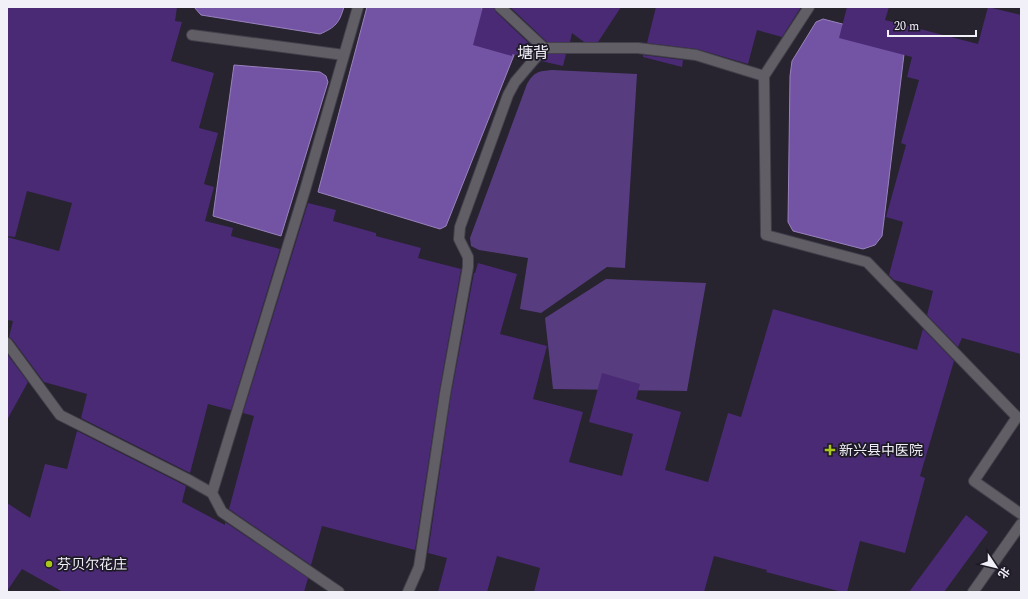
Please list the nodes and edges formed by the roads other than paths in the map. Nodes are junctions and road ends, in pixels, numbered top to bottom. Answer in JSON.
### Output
{"nodes":[{"id":1,"x":358,"y":7,"type":"edge"},
{"id":2,"x":500,"y":7,"type":"edge"},
{"id":3,"x":809,"y":7,"type":"edge"},
{"id":4,"x":192,"y":35,"type":"dead end"},
{"id":5,"x":544,"y":48,"type":"junction"},
{"id":6,"x":344,"y":55,"type":"junction"},
{"id":7,"x":764,"y":76,"type":"junction"},
{"id":8,"x":7,"y":342,"type":"edge"},
{"id":9,"x":212,"y":493,"type":"junction"},
{"id":10,"x":1021,"y":514,"type":"edge"},
{"id":11,"x":1021,"y":524,"type":"edge"},
{"id":12,"x":339,"y":592,"type":"edge"},
{"id":13,"x":408,"y":592,"type":"edge"},
{"id":14,"x":973,"y":592,"type":"edge"}],
"edges":[{"from":1,"to":6,"type":"street"},
{"from":2,"to":5,"type":"street"},
{"from":3,"to":7,"type":"street"},
{"from":4,"to":6,"type":"street"},
{"from":5,"to":7,"type":"street"},
{"from":5,"to":13,"type":"street"},
{"from":6,"to":9,"type":"street"},
{"from":7,"to":10,"type":"street"},
{"from":8,"to":9,"type":"street"},
{"from":9,"to":12,"type":"street"},
{"from":11,"to":14,"type":"street"}]}
